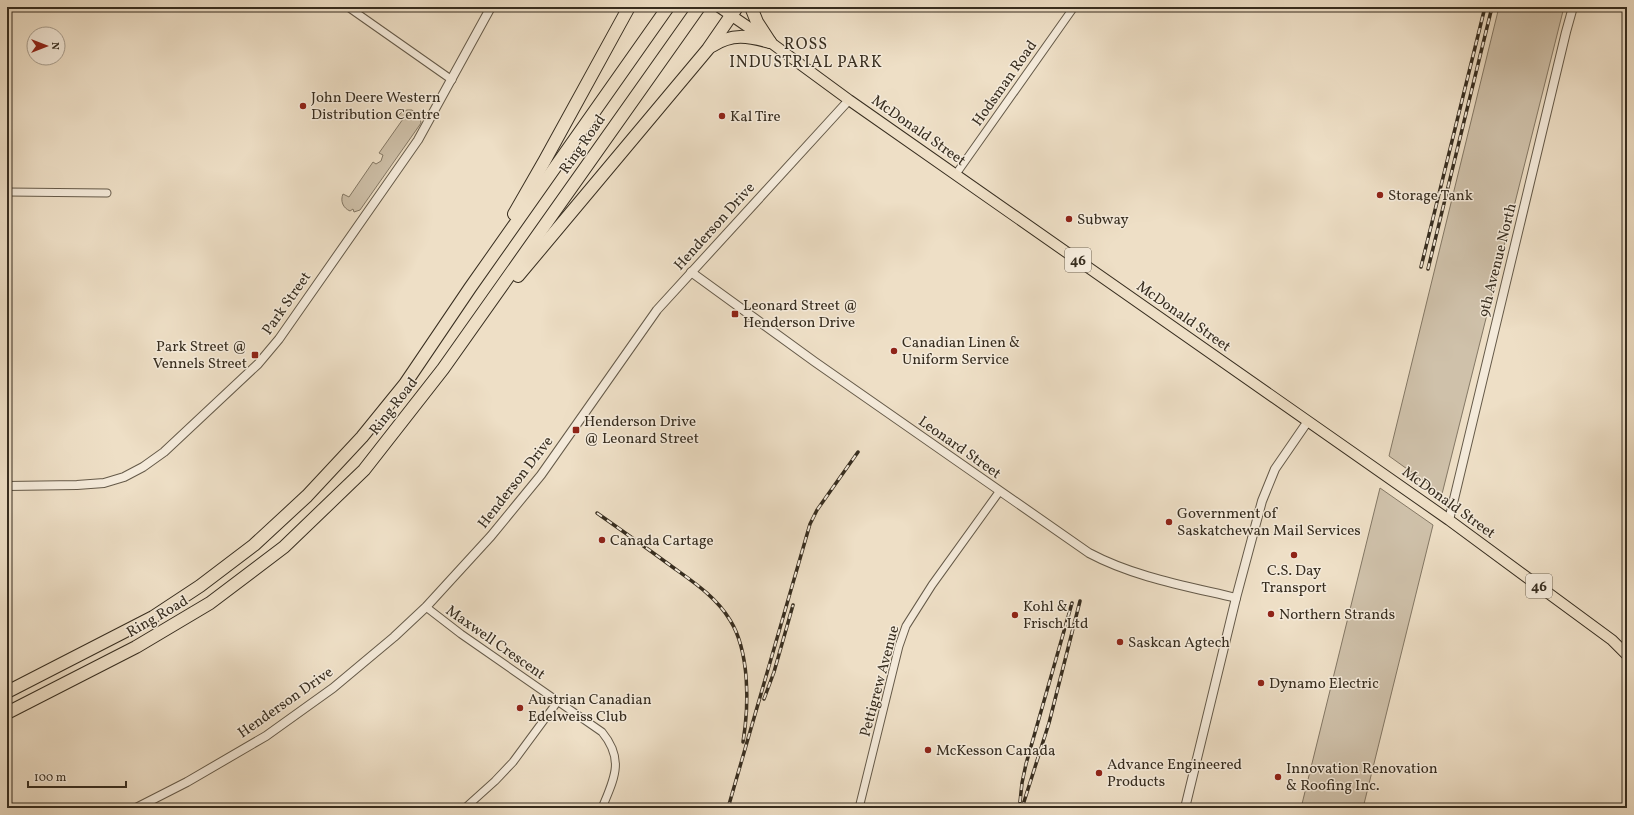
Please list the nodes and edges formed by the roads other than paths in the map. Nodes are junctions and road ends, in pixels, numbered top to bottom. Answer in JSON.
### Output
{"nodes":[{"id":1,"x":348,"y":7,"type":"edge"},
{"id":2,"x":491,"y":7,"type":"edge"},
{"id":3,"x":629,"y":7,"type":"edge"},
{"id":4,"x":668,"y":7,"type":"edge"},
{"id":5,"x":719,"y":7,"type":"edge"},
{"id":6,"x":751,"y":7,"type":"edge"},
{"id":7,"x":1074,"y":7,"type":"edge"},
{"id":8,"x":1574,"y":7,"type":"edge"},
{"id":9,"x":696,"y":11,"type":"edge"},
{"id":10,"x":735,"y":12,"type":"edge"},
{"id":11,"x":770,"y":42,"type":"junction"},
{"id":12,"x":708,"y":49,"type":"junction"},
{"id":13,"x":452,"y":80,"type":"junction"},
{"id":14,"x":849,"y":100,"type":"junction"},
{"id":15,"x":956,"y":174,"type":"junction"},
{"id":16,"x":7,"y":192,"type":"edge"},
{"id":17,"x":107,"y":193,"type":"dead end"},
{"id":18,"x":691,"y":272,"type":"junction"},
{"id":19,"x":470,"y":288,"type":"junction"},
{"id":20,"x":443,"y":369,"type":"junction"},
{"id":21,"x":1308,"y":421,"type":"junction"},
{"id":22,"x":7,"y":486,"type":"edge"},
{"id":23,"x":1000,"y":492,"type":"junction"},
{"id":24,"x":1449,"y":520,"type":"junction"},
{"id":25,"x":1236,"y":598,"type":"junction"},
{"id":26,"x":426,"y":607,"type":"junction"},
{"id":27,"x":1627,"y":655,"type":"edge"},
{"id":28,"x":7,"y":692,"type":"edge"},
{"id":29,"x":558,"y":701,"type":"junction"},
{"id":30,"x":7,"y":713,"type":"edge"},
{"id":31,"x":136,"y":808,"type":"edge"},
{"id":32,"x":465,"y":808,"type":"edge"},
{"id":33,"x":602,"y":808,"type":"edge"},
{"id":34,"x":859,"y":808,"type":"edge"},
{"id":35,"x":1185,"y":808,"type":"edge"}],
"edges":[{"from":1,"to":13,"type":"street"},
{"from":2,"to":13,"type":"street","name":"Park Street"},
{"from":3,"to":19,"type":"highway"},
{"from":4,"to":19,"type":"highway","name":"Ring Road"},
{"from":5,"to":10,"type":"main road","name":"McDonald Street","number":"46"},
{"from":6,"to":11,"type":"highway"},
{"from":7,"to":15,"type":"street","name":"Hodsman Road"},
{"from":8,"to":24,"type":"street","name":"9th Avenue North"},
{"from":9,"to":20,"type":"highway","name":"Ring Road"},
{"from":10,"to":11,"type":"main road","name":"McDonald Street","number":"46"},
{"from":10,"to":12,"type":"highway"},
{"from":11,"to":12,"type":"highway"},
{"from":11,"to":14,"type":"main road","name":"McDonald Street","number":"46"},
{"from":12,"to":20,"type":"highway"},
{"from":13,"to":22,"type":"street","name":"Park Street"},
{"from":14,"to":15,"type":"main road","name":"McDonald Street","number":"46"},
{"from":14,"to":18,"type":"street","name":"Henderson Drive"},
{"from":15,"to":21,"type":"main road","name":"McDonald Street","number":"46"},
{"from":16,"to":17,"type":"street"},
{"from":18,"to":23,"type":"street","name":"Leonard Street"},
{"from":18,"to":26,"type":"street","name":"Henderson Drive"},
{"from":19,"to":28,"type":"highway","name":"Ring Road"},
{"from":20,"to":30,"type":"highway","name":"Ring Road"},
{"from":21,"to":24,"type":"main road","name":"McDonald Street","number":"46"},
{"from":21,"to":25,"type":"street"},
{"from":23,"to":25,"type":"street","name":"Leonard Street"},
{"from":23,"to":34,"type":"street","name":"Pettigrew Avenue"},
{"from":24,"to":27,"type":"main road","name":"McDonald Street","number":"46"},
{"from":25,"to":35,"type":"street"},
{"from":26,"to":29,"type":"street","name":"Maxwell Crescent"},
{"from":26,"to":31,"type":"street","name":"Henderson Drive"},
{"from":29,"to":32,"type":"street"},
{"from":29,"to":33,"type":"street","name":"Maxwell Crescent"}]}
